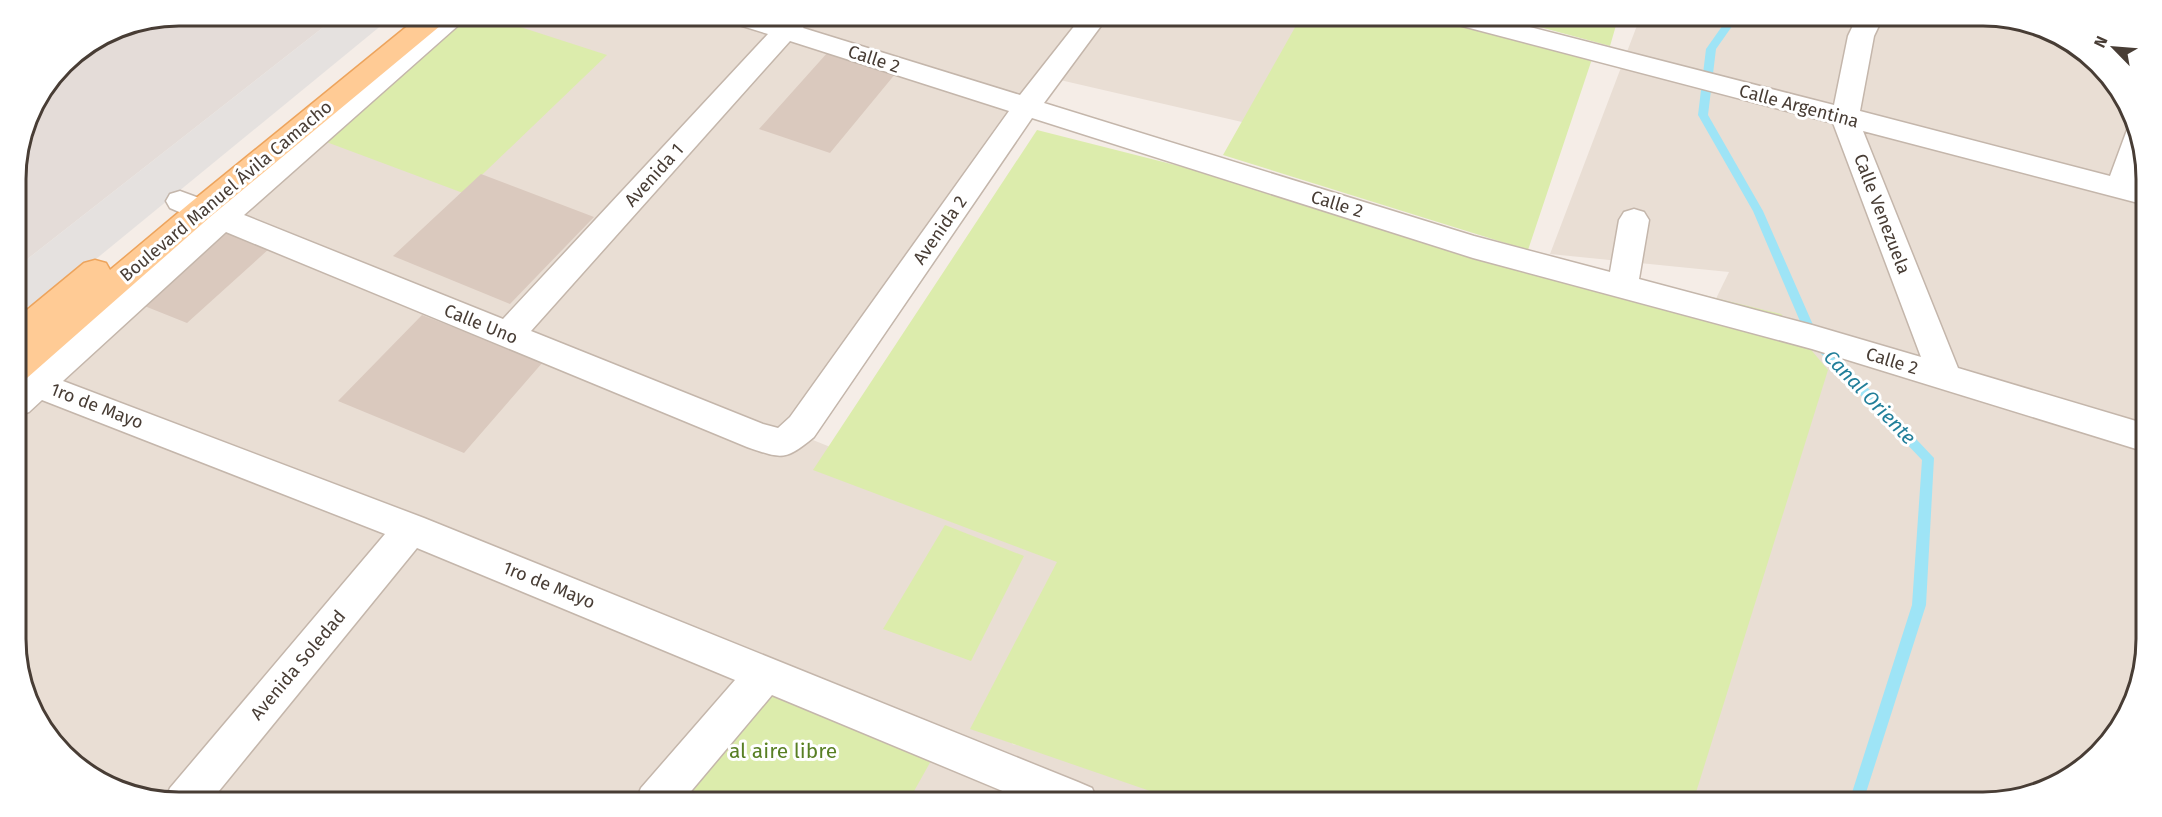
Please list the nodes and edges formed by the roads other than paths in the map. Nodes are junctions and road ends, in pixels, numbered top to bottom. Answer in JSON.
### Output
{"nodes":[{"id":1,"x":392,"y":26,"type":"edge"},
{"id":2,"x":424,"y":26,"type":"edge"},
{"id":3,"x":443,"y":26,"type":"edge"},
{"id":4,"x":790,"y":26,"type":"edge"},
{"id":5,"x":801,"y":26,"type":"edge"},
{"id":6,"x":1088,"y":26,"type":"edge"},
{"id":7,"x":1494,"y":26,"type":"edge"},
{"id":8,"x":1866,"y":26,"type":"edge"},
{"id":9,"x":1026,"y":107,"type":"junction"},
{"id":10,"x":1845,"y":119,"type":"junction"},
{"id":11,"x":2135,"y":162,"type":"edge"},
{"id":12,"x":2133,"y":192,"type":"edge"},
{"id":13,"x":200,"y":210,"type":"junction"},
{"id":14,"x":1634,"y":220,"type":"dead end"},
{"id":15,"x":1622,"y":287,"type":"junction"},
{"id":16,"x":26,"y":330,"type":"edge"},
{"id":17,"x":508,"y":335,"type":"junction"},
{"id":18,"x":1945,"y":376,"type":"junction"},
{"id":19,"x":26,"y":379,"type":"edge"},
{"id":20,"x":26,"y":385,"type":"edge"},
{"id":21,"x":2136,"y":435,"type":"edge"},
{"id":22,"x":783,"y":443,"type":"joint"},
{"id":23,"x":411,"y":529,"type":"junction"},
{"id":24,"x":766,"y":673,"type":"junction"},
{"id":25,"x":192,"y":792,"type":"edge"},
{"id":26,"x":664,"y":792,"type":"edge"},
{"id":27,"x":1053,"y":792,"type":"edge"}],
"edges":[{"from":1,"to":13,"type":"main road","name":"Boulevard Manuel Ávila Camacho"},
{"from":2,"to":13,"type":"main road","name":"Boulevard Manuel Ávila Camacho"},
{"from":3,"to":13,"type":"street"},
{"from":4,"to":17,"type":"street","name":"Avenida 1"},
{"from":5,"to":9,"type":"street","name":"Calle 2"},
{"from":6,"to":9,"type":"street","name":"Avenida 2"},
{"from":7,"to":10,"type":"street","name":"Calle Argentina"},
{"from":8,"to":10,"type":"street"},
{"from":9,"to":15,"type":"street","name":"Calle 2"},
{"from":9,"to":22,"type":"street","name":"Avenida 2"},
{"from":10,"to":12,"type":"street","name":"Calle Argentina"},
{"from":10,"to":18,"type":"street","name":"Calle Venezuela"},
{"from":11,"to":12,"type":"street"},
{"from":13,"to":16,"type":"main road","name":"Boulevard Manuel Ávila Camacho"},
{"from":13,"to":17,"type":"street","name":"Calle Uno"},
{"from":13,"to":19,"type":"street"},
{"from":14,"to":15,"type":"street"},
{"from":15,"to":18,"type":"street","name":"Calle 2"},
{"from":17,"to":22,"type":"street","name":"Calle Uno"},
{"from":18,"to":21,"type":"street","name":"Calle 2"},
{"from":20,"to":23,"type":"street","name":"1ro de Mayo"},
{"from":23,"to":24,"type":"street","name":"1ro de Mayo"},
{"from":23,"to":25,"type":"street","name":"Avenida Soledad"},
{"from":24,"to":26,"type":"street"},
{"from":24,"to":27,"type":"street","name":"1ro de Mayo"}]}
